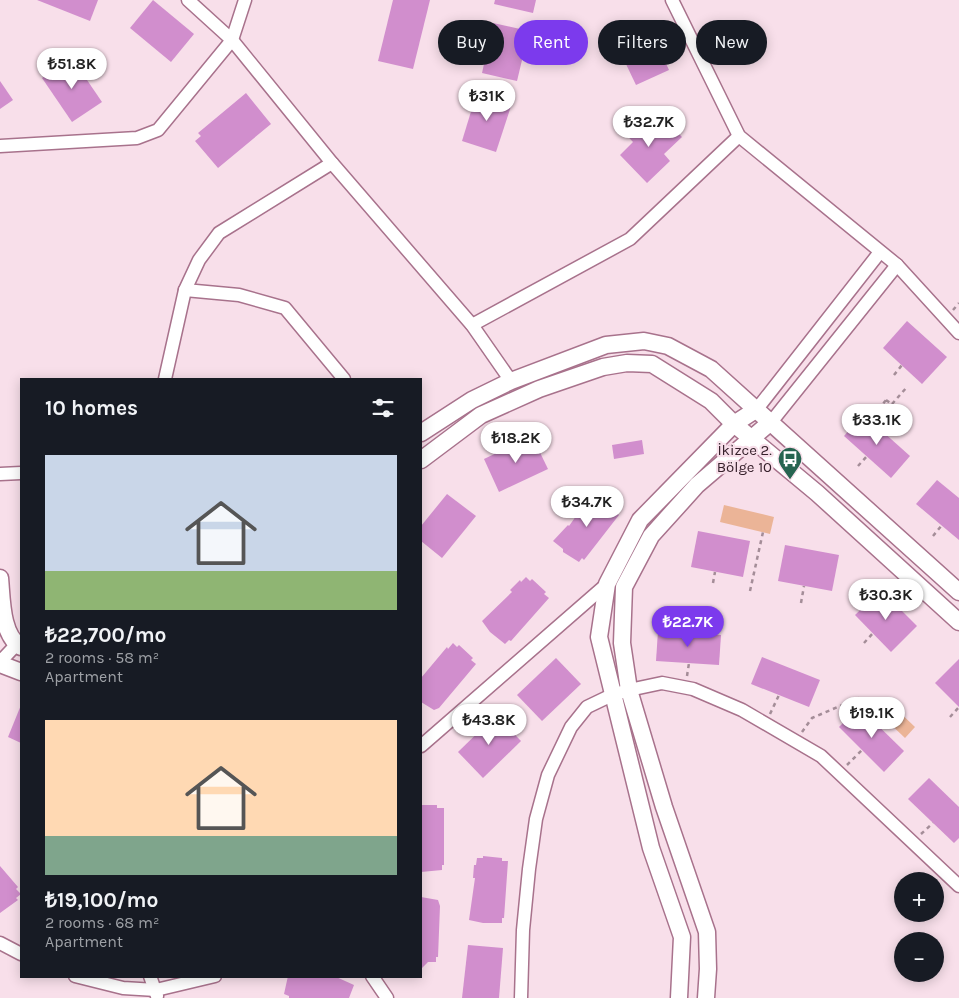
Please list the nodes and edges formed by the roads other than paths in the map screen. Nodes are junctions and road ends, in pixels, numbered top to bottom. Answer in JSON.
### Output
{"nodes":[{"id":1,"x":188,"y":0,"type":"edge"},
{"id":2,"x":245,"y":0,"type":"edge"},
{"id":3,"x":672,"y":0,"type":"edge"},
{"id":4,"x":232,"y":40,"type":"junction"},
{"id":5,"x":740,"y":136,"type":"junction"},
{"id":6,"x":0,"y":146,"type":"edge"},
{"id":7,"x":332,"y":163,"type":"junction"},
{"id":8,"x":880,"y":252,"type":"junction"},
{"id":9,"x":897,"y":265,"type":"junction"},
{"id":10,"x":185,"y":290,"type":"junction"},
{"id":11,"x":472,"y":325,"type":"junction"},
{"id":12,"x":959,"y":333,"type":"edge"},
{"id":13,"x":165,"y":378,"type":"edge"},
{"id":14,"x":343,"y":378,"type":"edge"},
{"id":15,"x":511,"y":381,"type":"junction"},
{"id":16,"x":757,"y":409,"type":"junction"},
{"id":17,"x":772,"y":421,"type":"junction"},
{"id":18,"x":734,"y":424,"type":"junction"},
{"id":19,"x":422,"y":432,"type":"edge"},
{"id":20,"x":754,"y":438,"type":"junction"},
{"id":21,"x":422,"y":459,"type":"edge"},
{"id":22,"x":20,"y":473,"type":"edge"},
{"id":23,"x":0,"y":474,"type":"edge"},
{"id":24,"x":0,"y":578,"type":"edge"},
{"id":25,"x":607,"y":584,"type":"junction"},
{"id":26,"x":959,"y":592,"type":"edge"},
{"id":27,"x":959,"y":622,"type":"edge"},
{"id":28,"x":19,"y":645,"type":"edge"},
{"id":29,"x":0,"y":663,"type":"edge"},
{"id":30,"x":20,"y":672,"type":"edge"},
{"id":31,"x":629,"y":690,"type":"junction"},
{"id":32,"x":612,"y":695,"type":"junction"},
{"id":33,"x":422,"y":741,"type":"edge"},
{"id":34,"x":959,"y":886,"type":"edge"},
{"id":35,"x":0,"y":943,"type":"edge"},
{"id":36,"x":20,"y":953,"type":"edge"},
{"id":37,"x":83,"y":978,"type":"edge"},
{"id":38,"x":151,"y":978,"type":"edge"},
{"id":39,"x":209,"y":978,"type":"edge"},
{"id":40,"x":373,"y":978,"type":"edge"},
{"id":41,"x":157,"y":994,"type":"edge"},
{"id":42,"x":387,"y":998,"type":"edge"},
{"id":43,"x":521,"y":998,"type":"edge"},
{"id":44,"x":679,"y":998,"type":"edge"},
{"id":45,"x":706,"y":998,"type":"edge"}],
"edges":[{"from":1,"to":4,"type":"street"},
{"from":2,"to":4,"type":"street"},
{"from":3,"to":5,"type":"street"},
{"from":4,"to":6,"type":"street"},
{"from":4,"to":7,"type":"street"},
{"from":5,"to":8,"type":"street"},
{"from":5,"to":11,"type":"street"},
{"from":7,"to":10,"type":"street"},
{"from":7,"to":11,"type":"street"},
{"from":8,"to":9,"type":"street"},
{"from":8,"to":16,"type":"street"},
{"from":9,"to":12,"type":"street"},
{"from":9,"to":17,"type":"street"},
{"from":10,"to":13,"type":"street"},
{"from":10,"to":14,"type":"street"},
{"from":11,"to":15,"type":"street"},
{"from":15,"to":16,"type":"main road"},
{"from":15,"to":19,"type":"main road"},
{"from":16,"to":17,"type":"main road"},
{"from":16,"to":18,"type":"main road"},
{"from":17,"to":20,"type":"main road"},
{"from":17,"to":26,"type":"main road"},
{"from":18,"to":20,"type":"main road"},
{"from":18,"to":21,"type":"main road"},
{"from":18,"to":25,"type":"main road"},
{"from":20,"to":27,"type":"main road"},
{"from":20,"to":31,"type":"main road"},
{"from":22,"to":23,"type":"street"},
{"from":24,"to":28,"type":"main road"},
{"from":25,"to":32,"type":"main road"},
{"from":25,"to":33,"type":"street"},
{"from":28,"to":29,"type":"street"},
{"from":29,"to":30,"type":"main road"},
{"from":31,"to":32,"type":"street"},
{"from":31,"to":34,"type":"street"},
{"from":31,"to":45,"type":"main road"},
{"from":32,"to":43,"type":"street"},
{"from":32,"to":44,"type":"main road"},
{"from":35,"to":36,"type":"street"},
{"from":37,"to":41,"type":"street"},
{"from":38,"to":41,"type":"street"},
{"from":39,"to":41,"type":"street"},
{"from":40,"to":42,"type":"street"}]}
